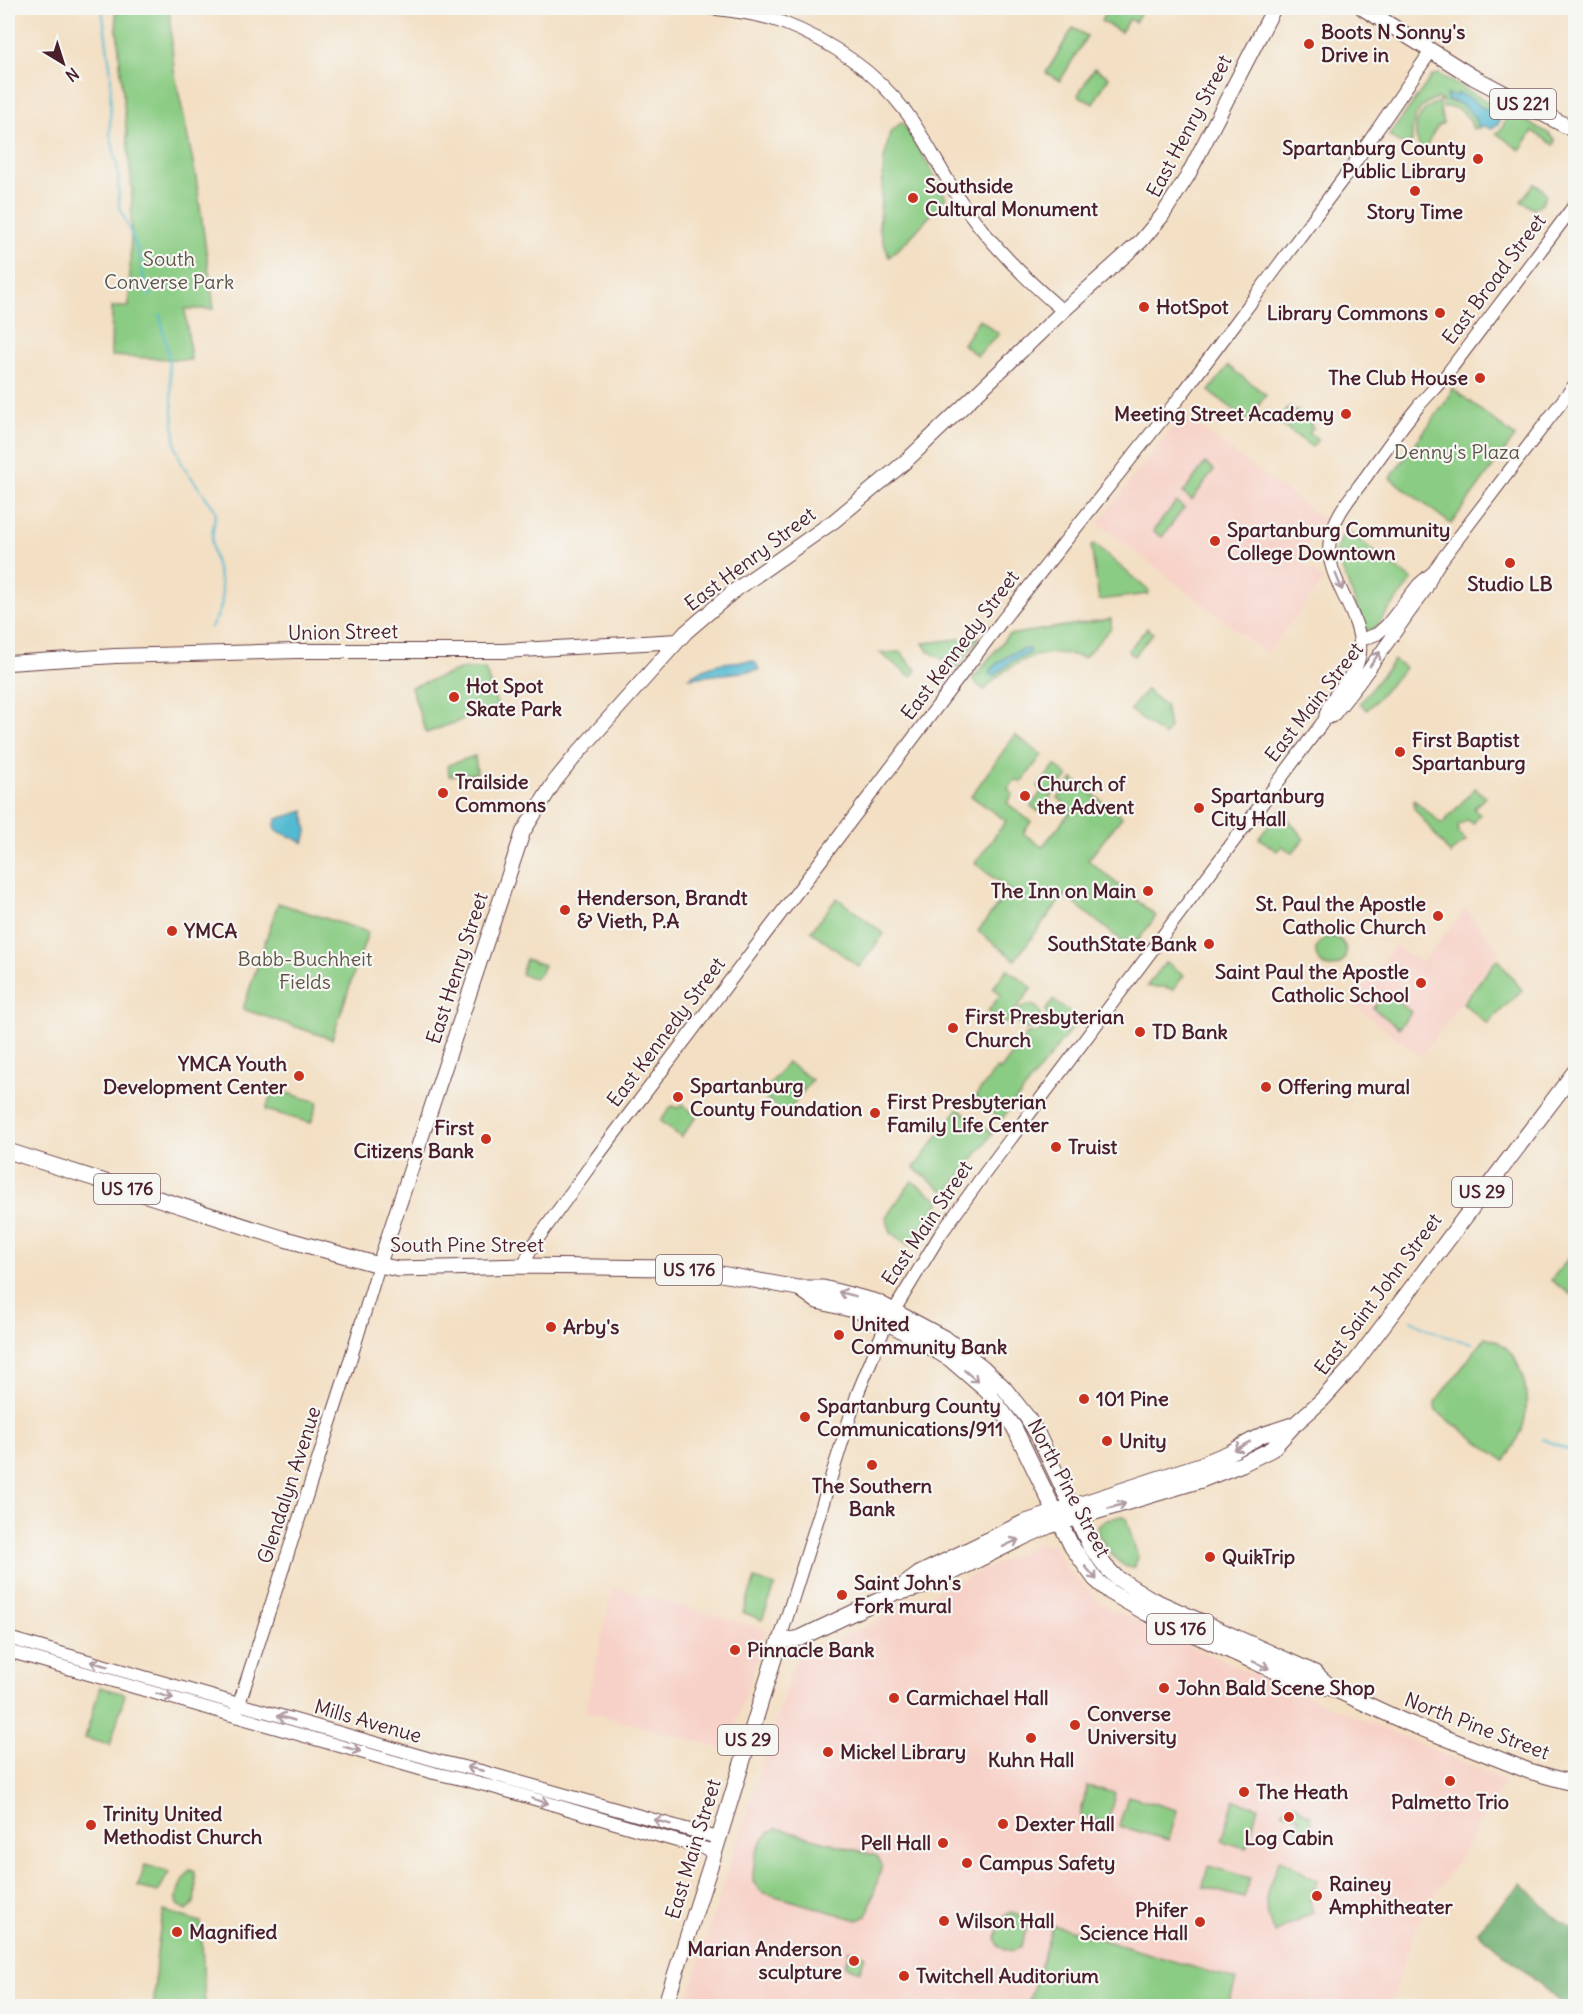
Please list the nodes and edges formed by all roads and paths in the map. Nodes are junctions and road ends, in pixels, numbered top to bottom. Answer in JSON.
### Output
{"nodes":[{"id":1,"x":710,"y":8,"type":"edge"},
{"id":2,"x":1274,"y":8,"type":"edge"},
{"id":3,"x":1363,"y":8,"type":"edge"},
{"id":4,"x":1431,"y":51,"type":"junction"},
{"id":5,"x":1575,"y":131,"type":"edge"},
{"id":6,"x":1575,"y":203,"type":"edge"},
{"id":7,"x":1063,"y":311,"type":"junction"},
{"id":8,"x":1575,"y":382,"type":"edge"},
{"id":9,"x":1433,"y":573,"type":"junction"},
{"id":10,"x":1360,"y":640,"type":"junction"},
{"id":11,"x":678,"y":641,"type":"junction"},
{"id":12,"x":8,"y":663,"type":"edge"},
{"id":13,"x":1325,"y":719,"type":"junction"},
{"id":14,"x":1575,"y":1070,"type":"edge"},
{"id":15,"x":8,"y":1151,"type":"edge"},
{"id":16,"x":379,"y":1265,"type":"junction"},
{"id":17,"x":524,"y":1266,"type":"junction"},
{"id":18,"x":890,"y":1316,"type":"junction"},
{"id":19,"x":1074,"y":1513,"type":"junction"},
{"id":20,"x":1058,"y":1517,"type":"junction"},
{"id":21,"x":8,"y":1638,"type":"edge"},
{"id":22,"x":779,"y":1642,"type":"junction"},
{"id":23,"x":8,"y":1651,"type":"edge"},
{"id":24,"x":1332,"y":1688,"type":"junction"},
{"id":25,"x":237,"y":1710,"type":"junction"},
{"id":26,"x":1575,"y":1784,"type":"edge"},
{"id":27,"x":717,"y":1845,"type":"junction"},
{"id":28,"x":665,"y":2007,"type":"edge"}],
"edges":[{"from":1,"to":7,"type":"street"},
{"from":2,"to":7,"type":"main road","name":"East Henry Street"},
{"from":3,"to":4,"type":"main road","number":"US 221"},
{"from":4,"to":5,"type":"main road","number":"US 221"},
{"from":4,"to":17,"type":"street","name":"East Kennedy Street"},
{"from":6,"to":10,"type":"street","name":"East Broad Street","one_way":true},
{"from":7,"to":11,"type":"main road","name":"East Henry Street"},
{"from":8,"to":9,"type":"street","name":"East Main Street"},
{"from":9,"to":10,"type":"street","name":"East Main Street"},
{"from":13,"to":9,"type":"street","name":"East Main Street","one_way":true},
{"from":10,"to":13,"type":"street","name":"East Broad Street"},
{"from":11,"to":12,"type":"main road","name":"Union Street"},
{"from":11,"to":16,"type":"main road","name":"East Henry Street"},
{"from":13,"to":18,"type":"street","name":"East Main Street"},
{"from":14,"to":19,"type":"main road","name":"East Saint John Street","number":"US 29"},
{"from":15,"to":16,"type":"main road","name":"South Pine Street","number":"US 176"},
{"from":16,"to":17,"type":"main road","name":"South Pine Street","number":"US 176"},
{"from":16,"to":25,"type":"street","name":"Glendalyn Avenue"},
{"from":17,"to":18,"type":"main road","name":"South Pine Street","number":"US 176"},
{"from":18,"to":19,"type":"main road","name":"North Pine Street"},
{"from":18,"to":20,"type":"main road","name":"North Pine Street","number":"US 176","one_way":true},
{"from":18,"to":22,"type":"street","name":"East Main Street"},
{"from":19,"to":20,"type":"main road","name":"East Saint John Street","number":"US 29"},
{"from":19,"to":24,"type":"main road","name":"North Pine Street"},
{"from":20,"to":22,"type":"main road","name":"East Saint John Street","number":"US 29"},
{"from":20,"to":24,"type":"main road","name":"North Pine Street","number":"US 176","one_way":true},
{"from":25,"to":21,"type":"street","name":"Mills Avenue","one_way":true},
{"from":22,"to":27,"type":"main road","name":"East Main Street","number":"US 29"},
{"from":23,"to":25,"type":"street","name":"Mills Avenue","one_way":true},
{"from":24,"to":26,"type":"main road","name":"North Pine Street","number":"US 176"},
{"from":25,"to":27,"type":"street","name":"Mills Avenue"},
{"from":27,"to":28,"type":"main road","name":"East Main Street","number":"US 29"}]}
